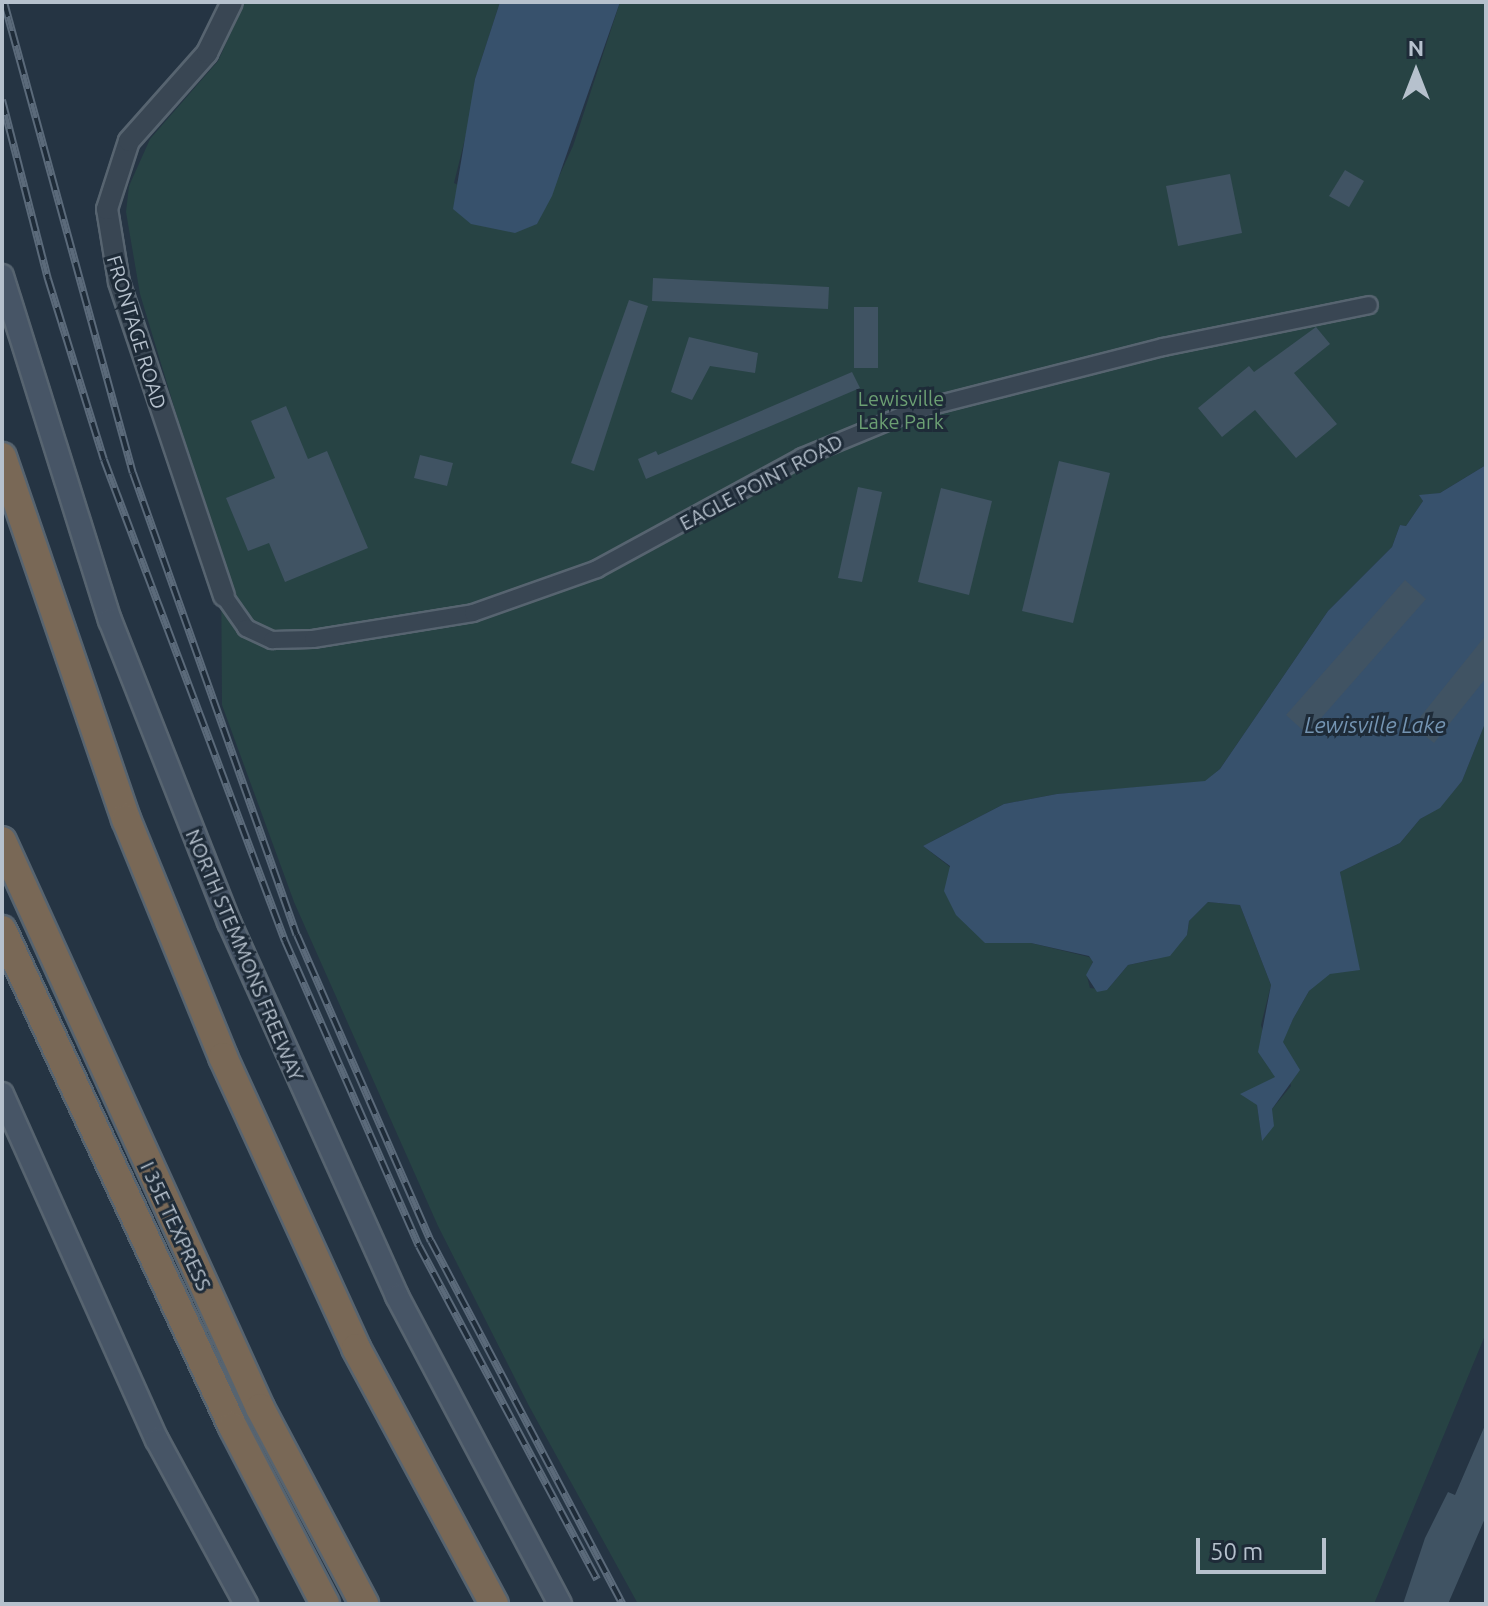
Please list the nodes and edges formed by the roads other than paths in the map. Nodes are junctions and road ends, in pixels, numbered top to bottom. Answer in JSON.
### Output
{"nodes":[{"id":1,"x":232,"y":2,"type":"edge"},
{"id":2,"x":2,"y":276,"type":"edge"},
{"id":3,"x":1369,"y":305,"type":"dead end"},
{"id":4,"x":2,"y":457,"type":"edge"},
{"id":5,"x":224,"y":596,"type":"joint"},
{"id":6,"x":2,"y":841,"type":"edge"},
{"id":7,"x":2,"y":930,"type":"edge"},
{"id":8,"x":2,"y":1094,"type":"edge"},
{"id":9,"x":246,"y":1604,"type":"edge"},
{"id":10,"x":325,"y":1604,"type":"edge"},
{"id":11,"x":364,"y":1604,"type":"edge"},
{"id":12,"x":494,"y":1604,"type":"edge"},
{"id":13,"x":560,"y":1604,"type":"edge"}],
"edges":[{"from":1,"to":5,"type":"street","name":"FRONTAGE ROAD"},
{"from":2,"to":13,"type":"main road","name":"NORTH STEMMONS FREEWAY"},
{"from":3,"to":5,"type":"street","name":"EAGLE POINT ROAD"},
{"from":4,"to":12,"type":"highway"},
{"from":6,"to":11,"type":"highway","name":"I 35E TEXPRESS"},
{"from":7,"to":10,"type":"highway"},
{"from":8,"to":9,"type":"main road"}]}
